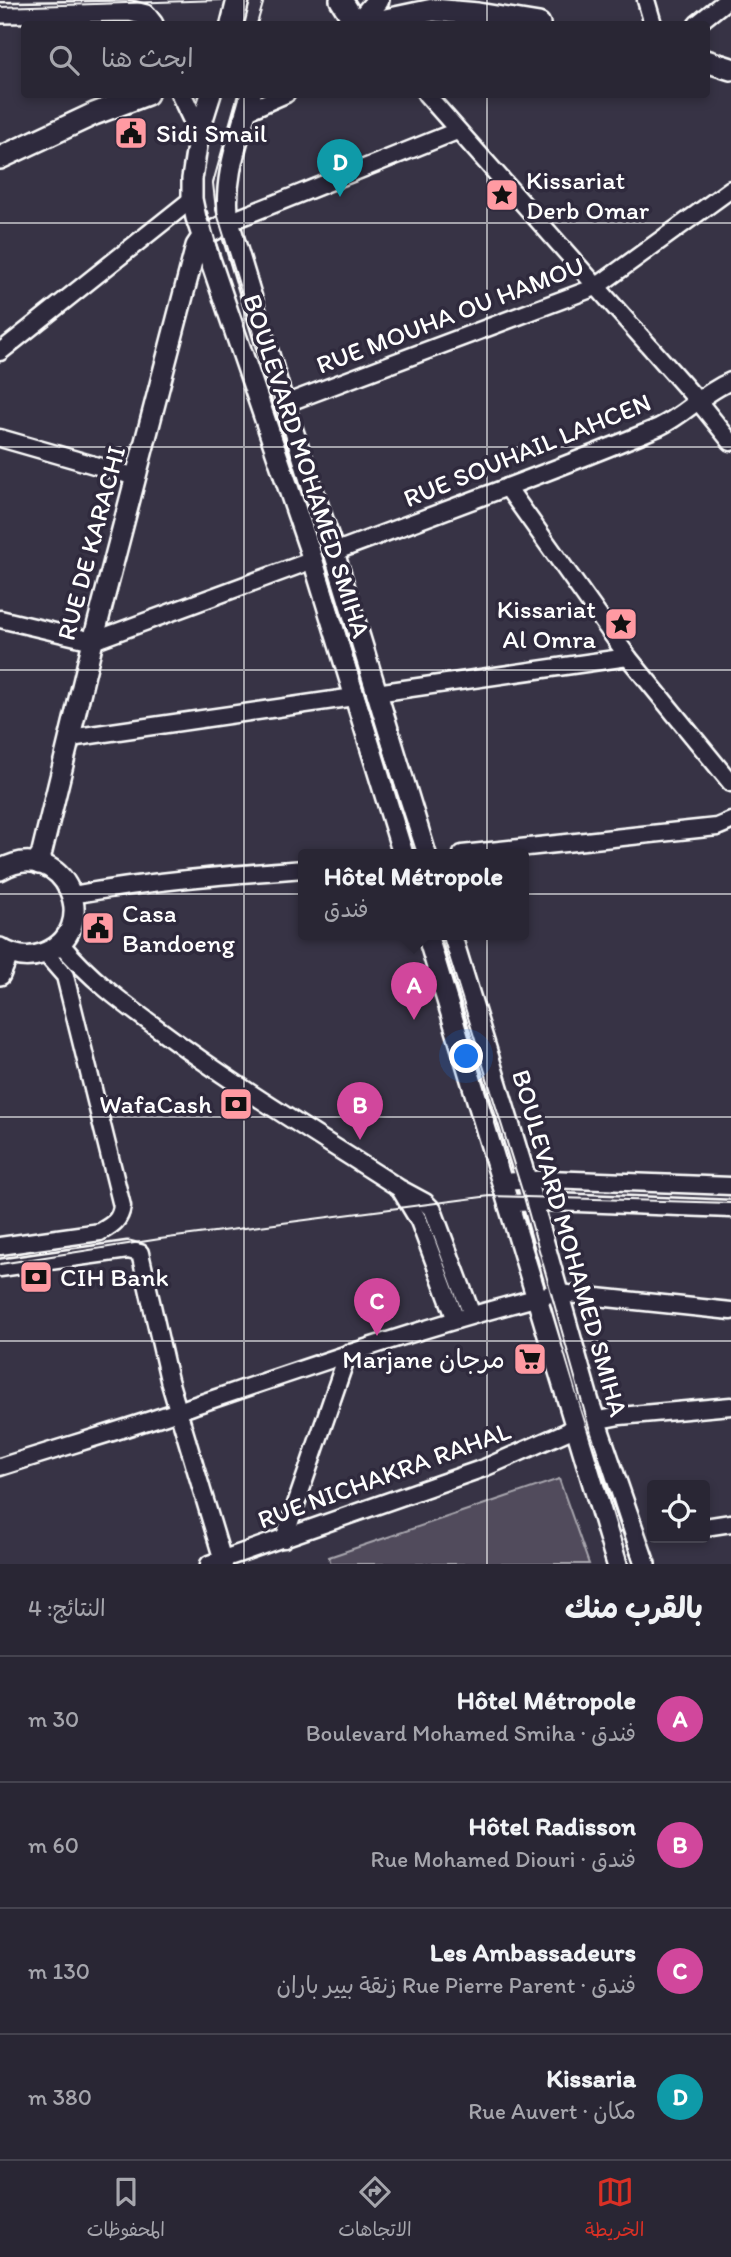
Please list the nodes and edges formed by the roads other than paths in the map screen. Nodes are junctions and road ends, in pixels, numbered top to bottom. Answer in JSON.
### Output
{"nodes":[{"id":1,"x":238,"y":0,"type":"edge"},
{"id":2,"x":341,"y":0,"type":"edge"},
{"id":3,"x":378,"y":0,"type":"edge"},
{"id":4,"x":646,"y":0,"type":"edge"},
{"id":5,"x":727,"y":0,"type":"edge"},
{"id":6,"x":0,"y":13,"type":"edge"},
{"id":7,"x":151,"y":21,"type":"edge"},
{"id":8,"x":233,"y":21,"type":"edge"},
{"id":9,"x":355,"y":21,"type":"edge"},
{"id":10,"x":360,"y":21,"type":"edge"},
{"id":11,"x":381,"y":21,"type":"edge"},
{"id":12,"x":522,"y":21,"type":"edge"},
{"id":13,"x":652,"y":21,"type":"edge"},
{"id":14,"x":701,"y":21,"type":"edge"},
{"id":15,"x":710,"y":62,"type":"edge"},
{"id":16,"x":731,"y":69,"type":"edge"},
{"id":17,"x":136,"y":98,"type":"edge"},
{"id":18,"x":183,"y":98,"type":"edge"},
{"id":19,"x":210,"y":98,"type":"edge"},
{"id":20,"x":270,"y":98,"type":"edge"},
{"id":21,"x":429,"y":98,"type":"edge"},
{"id":22,"x":249,"y":103,"type":"edge"},
{"id":23,"x":457,"y":131,"type":"junction"},
{"id":24,"x":199,"y":132,"type":"junction"},
{"id":25,"x":0,"y":158,"type":"edge"},
{"id":26,"x":731,"y":189,"type":"edge"},
{"id":27,"x":192,"y":199,"type":"junction"},
{"id":28,"x":229,"y":222,"type":"junction"},
{"id":29,"x":202,"y":237,"type":"junction"},
{"id":30,"x":219,"y":280,"type":"junction"},
{"id":31,"x":187,"y":281,"type":"junction"},
{"id":32,"x":596,"y":287,"type":"junction"},
{"id":33,"x":0,"y":352,"type":"edge"},
{"id":34,"x":731,"y":381,"type":"edge"},
{"id":35,"x":698,"y":401,"type":"junction"},
{"id":36,"x":285,"y":404,"type":"junction"},
{"id":37,"x":0,"y":438,"type":"edge"},
{"id":38,"x":731,"y":442,"type":"edge"},
{"id":39,"x":135,"y":477,"type":"junction"},
{"id":40,"x":507,"y":487,"type":"junction"},
{"id":41,"x":334,"y":552,"type":"junction"},
{"id":42,"x":313,"y":560,"type":"junction"},
{"id":43,"x":0,"y":619,"type":"edge"},
{"id":44,"x":93,"y":641,"type":"junction"},
{"id":45,"x":628,"y":657,"type":"junction"},
{"id":46,"x":376,"y":692,"type":"junction"},
{"id":47,"x":354,"y":697,"type":"junction"},
{"id":48,"x":70,"y":738,"type":"junction"},
{"id":49,"x":731,"y":783,"type":"edge"},
{"id":50,"x":731,"y":821,"type":"edge"},
{"id":51,"x":401,"y":849,"type":"edge"},
{"id":52,"x":424,"y":849,"type":"edge"},
{"id":53,"x":509,"y":849,"type":"edge"},
{"id":54,"x":39,"y":864,"type":"junction"},
{"id":55,"x":298,"y":869,"type":"edge"},
{"id":56,"x":0,"y":870,"type":"edge"},
{"id":57,"x":72,"y":895,"type":"junction"},
{"id":58,"x":429,"y":940,"type":"edge"},
{"id":59,"x":453,"y":940,"type":"edge"},
{"id":60,"x":52,"y":948,"type":"junction"},
{"id":61,"x":5,"y":951,"type":"edge"},
{"id":62,"x":0,"y":975,"type":"edge"},
{"id":63,"x":526,"y":1179,"type":"junction"},
{"id":64,"x":503,"y":1182,"type":"junction"},
{"id":65,"x":731,"y":1186,"type":"edge"},
{"id":66,"x":509,"y":1203,"type":"junction"},
{"id":67,"x":532,"y":1203,"type":"junction"},
{"id":68,"x":731,"y":1209,"type":"edge"},
{"id":69,"x":0,"y":1246,"type":"edge"},
{"id":70,"x":0,"y":1268,"type":"edge"},
{"id":71,"x":559,"y":1293,"type":"junction"},
{"id":72,"x":537,"y":1298,"type":"junction"},
{"id":73,"x":731,"y":1311,"type":"edge"},
{"id":74,"x":464,"y":1318,"type":"junction"},
{"id":75,"x":348,"y":1353,"type":"junction"},
{"id":76,"x":731,"y":1406,"type":"edge"},
{"id":77,"x":178,"y":1411,"type":"junction"},
{"id":78,"x":594,"y":1421,"type":"junction"},
{"id":79,"x":575,"y":1429,"type":"junction"},
{"id":80,"x":0,"y":1467,"type":"edge"},
{"id":81,"x":731,"y":1523,"type":"edge"},
{"id":82,"x":710,"y":1526,"type":"edge"},
{"id":83,"x":644,"y":1536,"type":"edge"},
{"id":84,"x":284,"y":1539,"type":"junction"},
{"id":85,"x":219,"y":1562,"type":"edge"},
{"id":86,"x":617,"y":1564,"type":"edge"},
{"id":87,"x":645,"y":1564,"type":"edge"}],
"edges":[{"from":1,"to":8,"type":"main road"},
{"from":2,"to":9,"type":"main road"},
{"from":3,"to":10,"type":"main road"},
{"from":4,"to":13,"type":"street"},
{"from":5,"to":14,"type":"street"},
{"from":6,"to":7,"type":"street"},
{"from":11,"to":12,"type":"main road"},
{"from":15,"to":16,"type":"main road"},
{"from":17,"to":25,"type":"main road"},
{"from":18,"to":24,"type":"street"},
{"from":19,"to":24,"type":"street","name":"BOULEVARD MOHAMED SMIHA"},
{"from":20,"to":22,"type":"street"},
{"from":21,"to":23,"type":"street"},
{"from":22,"to":28,"type":"street","name":"BOULEVARD MOHAMED SMIHA"},
{"from":23,"to":28,"type":"street"},
{"from":23,"to":32,"type":"street"},
{"from":24,"to":27,"type":"street","name":"BOULEVARD MOHAMED SMIHA"},
{"from":26,"to":32,"type":"street","name":"RUE MOUHA OU HAMOU"},
{"from":27,"to":29,"type":"street","name":"BOULEVARD MOHAMED SMIHA"},
{"from":27,"to":33,"type":"street"},
{"from":28,"to":29,"type":"street"},
{"from":28,"to":36,"type":"street","name":"BOULEVARD MOHAMED SMIHA"},
{"from":29,"to":30,"type":"street","name":"BOULEVARD MOHAMED SMIHA"},
{"from":29,"to":31,"type":"street","name":"RUE DE KARACHI"},
{"from":30,"to":31,"type":"street"},
{"from":30,"to":42,"type":"street","name":"BOULEVARD MOHAMED SMIHA"},
{"from":31,"to":39,"type":"street","name":"RUE DE KARACHI"},
{"from":32,"to":35,"type":"street"},
{"from":32,"to":36,"type":"street","name":"RUE MOUHA OU HAMOU"},
{"from":34,"to":35,"type":"street","name":"RUE SOUHAIL LAHCEN"},
{"from":35,"to":38,"type":"street"},
{"from":35,"to":40,"type":"street","name":"RUE SOUHAIL LAHCEN"},
{"from":36,"to":41,"type":"street","name":"BOULEVARD MOHAMED SMIHA"},
{"from":37,"to":39,"type":"street"},
{"from":39,"to":44,"type":"street","name":"RUE DE KARACHI"},
{"from":40,"to":41,"type":"street","name":"RUE SOUHAIL LAHCEN"},
{"from":40,"to":45,"type":"street"},
{"from":41,"to":46,"type":"street","name":"BOULEVARD MOHAMED SMIHA"},
{"from":42,"to":44,"type":"street"},
{"from":42,"to":47,"type":"street","name":"BOULEVARD MOHAMED SMIHA"},
{"from":43,"to":44,"type":"street"},
{"from":44,"to":48,"type":"street","name":"RUE DE KARACHI"},
{"from":45,"to":46,"type":"street"},
{"from":45,"to":49,"type":"street"},
{"from":46,"to":52,"type":"street","name":"BOULEVARD MOHAMED SMIHA"},
{"from":47,"to":48,"type":"street"},
{"from":47,"to":51,"type":"street","name":"BOULEVARD MOHAMED SMIHA"},
{"from":48,"to":54,"type":"street","name":"RUE DE KARACHI"},
{"from":50,"to":53,"type":"street"},
{"from":54,"to":56,"type":"street"},
{"from":54,"to":57,"type":"street"},
{"from":55,"to":57,"type":"street"},
{"from":57,"to":60,"type":"street"},
{"from":58,"to":64,"type":"street","name":"BOULEVARD MOHAMED SMIHA"},
{"from":59,"to":63,"type":"street","name":"BOULEVARD MOHAMED SMIHA"},
{"from":60,"to":61,"type":"street"},
{"from":60,"to":69,"type":"street"},
{"from":60,"to":74,"type":"street"},
{"from":61,"to":62,"type":"street"},
{"from":63,"to":64,"type":"street"},
{"from":63,"to":65,"type":"street"},
{"from":63,"to":67,"type":"street","name":"BOULEVARD MOHAMED SMIHA"},
{"from":64,"to":66,"type":"street","name":"BOULEVARD MOHAMED SMIHA"},
{"from":66,"to":67,"type":"street"},
{"from":66,"to":72,"type":"street","name":"BOULEVARD MOHAMED SMIHA"},
{"from":67,"to":68,"type":"street"},
{"from":67,"to":71,"type":"street","name":"BOULEVARD MOHAMED SMIHA"},
{"from":70,"to":77,"type":"street"},
{"from":71,"to":72,"type":"street"},
{"from":71,"to":73,"type":"street"},
{"from":71,"to":78,"type":"street","name":"BOULEVARD MOHAMED SMIHA"},
{"from":72,"to":74,"type":"street"},
{"from":72,"to":79,"type":"street","name":"BOULEVARD MOHAMED SMIHA"},
{"from":74,"to":75,"type":"street"},
{"from":75,"to":77,"type":"street"},
{"from":75,"to":84,"type":"street"},
{"from":76,"to":78,"type":"street"},
{"from":77,"to":80,"type":"street"},
{"from":77,"to":85,"type":"street"},
{"from":78,"to":83,"type":"street","name":"BOULEVARD MOHAMED SMIHA"},
{"from":79,"to":84,"type":"street","name":"RUE NICHAKRA RAHAL"},
{"from":79,"to":86,"type":"street","name":"BOULEVARD MOHAMED SMIHA"},
{"from":81,"to":82,"type":"street"},
{"from":83,"to":87,"type":"street","name":"BOULEVARD MOHAMED SMIHA"},
{"from":84,"to":85,"type":"street","name":"RUE NICHAKRA RAHAL"}]}
